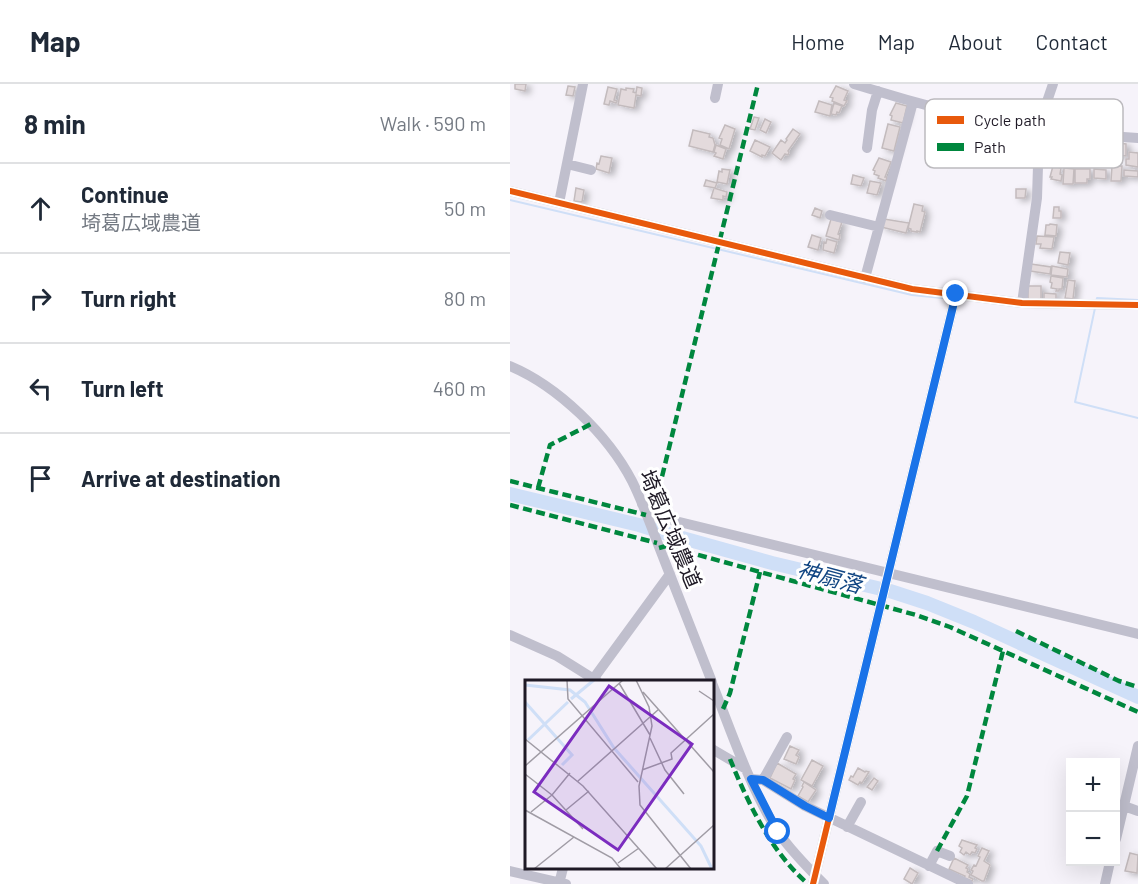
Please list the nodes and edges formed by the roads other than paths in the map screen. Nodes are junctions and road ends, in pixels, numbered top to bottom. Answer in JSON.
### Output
{"nodes":[{"id":1,"x":583,"y":84,"type":"edge"},
{"id":2,"x":718,"y":84,"type":"edge"},
{"id":3,"x":854,"y":84,"type":"edge"},
{"id":4,"x":1053,"y":84,"type":"edge"},
{"id":5,"x":878,"y":92,"type":"junction"},
{"id":6,"x":714,"y":98,"type":"dead end"},
{"id":7,"x":1048,"y":99,"type":"edge"},
{"id":8,"x":913,"y":102,"type":"junction"},
{"id":9,"x":925,"y":105,"type":"edge"},
{"id":10,"x":1123,"y":137,"type":"edge"},
{"id":11,"x":1138,"y":138,"type":"edge"},
{"id":12,"x":867,"y":148,"type":"dead end"},
{"id":13,"x":567,"y":164,"type":"junction"},
{"id":14,"x":1038,"y":168,"type":"edge"},
{"id":15,"x":591,"y":170,"type":"dead end"},
{"id":16,"x":510,"y":191,"type":"edge"},
{"id":17,"x":559,"y":203,"type":"junction"},
{"id":18,"x":830,"y":215,"type":"dead end"},
{"id":19,"x":879,"y":227,"type":"junction"},
{"id":20,"x":865,"y":278,"type":"junction"},
{"id":21,"x":956,"y":294,"type":"junction"},
{"id":22,"x":1022,"y":303,"type":"junction"},
{"id":23,"x":1138,"y":305,"type":"edge"},
{"id":24,"x":510,"y":366,"type":"edge"},
{"id":25,"x":642,"y":504,"type":"junction"},
{"id":26,"x":890,"y":573,"type":"junction"},
{"id":27,"x":670,"y":574,"type":"junction"},
{"id":28,"x":1138,"y":633,"type":"edge"},
{"id":29,"x":510,"y":635,"type":"edge"},
{"id":30,"x":594,"y":680,"type":"edge"},
{"id":31,"x":711,"y":680,"type":"edge"},
{"id":32,"x":714,"y":687,"type":"edge"},
{"id":33,"x":787,"y":737,"type":"dead end"},
{"id":34,"x":1138,"y":746,"type":"edge"},
{"id":35,"x":714,"y":750,"type":"edge"},
{"id":36,"x":748,"y":774,"type":"junction"},
{"id":37,"x":763,"y":780,"type":"junction"},
{"id":38,"x":861,"y":802,"type":"dead end"},
{"id":39,"x":1124,"y":806,"type":"junction"},
{"id":40,"x":1138,"y":811,"type":"edge"},
{"id":41,"x":829,"y":818,"type":"junction"},
{"id":42,"x":1120,"y":822,"type":"edge"},
{"id":43,"x":847,"y":827,"type":"junction"},
{"id":44,"x":950,"y":856,"type":"dead end"},
{"id":45,"x":929,"y":866,"type":"junction"},
{"id":46,"x":1109,"y":866,"type":"edge"},
{"id":47,"x":510,"y":871,"type":"edge"},
{"id":48,"x":947,"y":879,"type":"edge"},
{"id":49,"x":814,"y":880,"type":"edge"},
{"id":50,"x":562,"y":883,"type":"edge"},
{"id":51,"x":824,"y":884,"type":"edge"},
{"id":52,"x":968,"y":884,"type":"edge"},
{"id":53,"x":1105,"y":884,"type":"edge"}],
"edges":[{"from":1,"to":13,"type":"street"},
{"from":2,"to":6,"type":"street"},
{"from":3,"to":5,"type":"street"},
{"from":4,"to":7,"type":"street"},
{"from":5,"to":8,"type":"street"},
{"from":5,"to":12,"type":"street"},
{"from":8,"to":9,"type":"street"},
{"from":8,"to":19,"type":"street"},
{"from":10,"to":11,"type":"street"},
{"from":13,"to":15,"type":"street"},
{"from":13,"to":17,"type":"street"},
{"from":14,"to":22,"type":"street"},
{"from":16,"to":17,"type":"street"},
{"from":17,"to":20,"type":"street"},
{"from":18,"to":19,"type":"street"},
{"from":19,"to":20,"type":"street"},
{"from":20,"to":21,"type":"street"},
{"from":21,"to":22,"type":"street"},
{"from":21,"to":26,"type":"street"},
{"from":22,"to":23,"type":"street"},
{"from":24,"to":25,"type":"street","name":"埼葛広域農道"},
{"from":25,"to":26,"type":"street"},
{"from":25,"to":27,"type":"street","name":"埼葛広域農道"},
{"from":26,"to":28,"type":"street"},
{"from":26,"to":41,"type":"street"},
{"from":27,"to":30,"type":"street"},
{"from":27,"to":31,"type":"street","name":"埼葛広域農道"},
{"from":29,"to":30,"type":"street"},
{"from":32,"to":36,"type":"street","name":"埼葛広域農道"},
{"from":33,"to":37,"type":"street"},
{"from":34,"to":39,"type":"street"},
{"from":35,"to":36,"type":"street"},
{"from":36,"to":37,"type":"street"},
{"from":36,"to":49,"type":"street","name":"埼葛広域農道"},
{"from":37,"to":41,"type":"street"},
{"from":38,"to":43,"type":"street"},
{"from":39,"to":40,"type":"street"},
{"from":39,"to":42,"type":"street"},
{"from":41,"to":43,"type":"street"},
{"from":41,"to":49,"type":"street"},
{"from":43,"to":45,"type":"street"},
{"from":44,"to":45,"type":"street"},
{"from":45,"to":48,"type":"street"},
{"from":46,"to":53,"type":"street"},
{"from":47,"to":50,"type":"street"},
{"from":48,"to":52,"type":"street"},
{"from":49,"to":51,"type":"street","name":"埼葛広域農道"}]}
